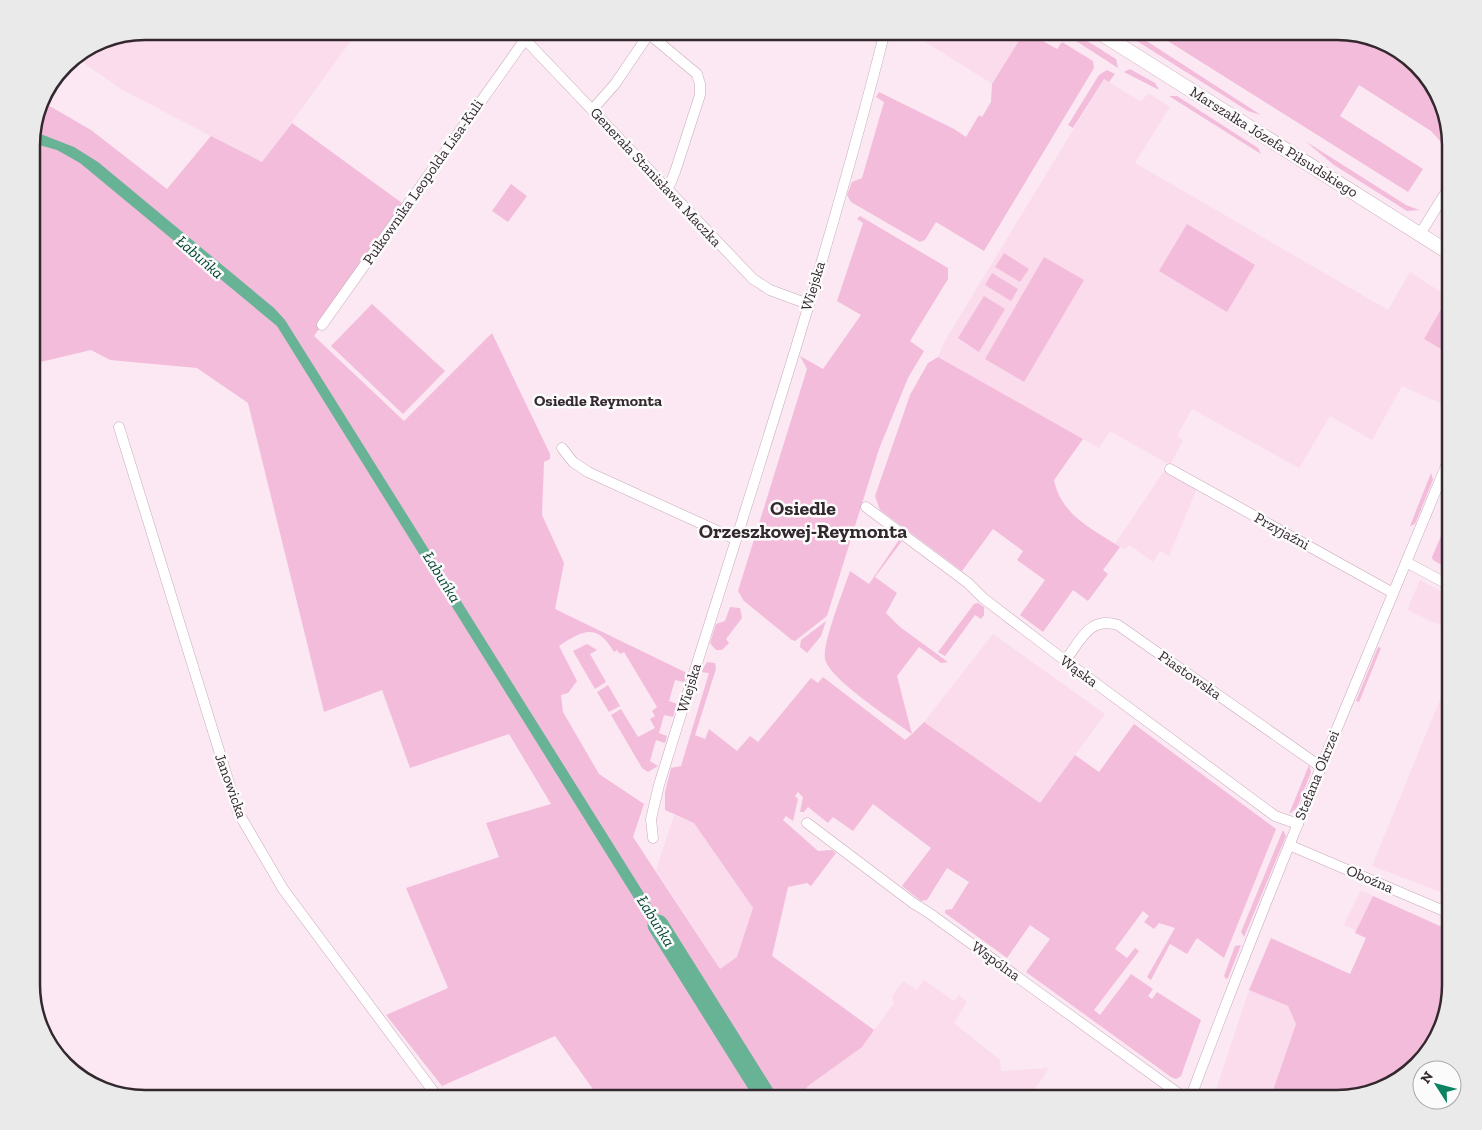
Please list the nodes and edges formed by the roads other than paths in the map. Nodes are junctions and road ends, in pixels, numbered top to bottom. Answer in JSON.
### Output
{"nodes":[{"id":1,"x":524,"y":40,"type":"edge"},
{"id":2,"x":532,"y":40,"type":"edge"},
{"id":3,"x":645,"y":40,"type":"edge"},
{"id":4,"x":658,"y":40,"type":"edge"},
{"id":5,"x":882,"y":40,"type":"edge"},
{"id":6,"x":1111,"y":40,"type":"edge"},
{"id":7,"x":592,"y":110,"type":"junction"},
{"id":8,"x":665,"y":188,"type":"junction"},
{"id":9,"x":1442,"y":199,"type":"edge"},
{"id":10,"x":1420,"y":234,"type":"junction"},
{"id":11,"x":1442,"y":248,"type":"edge"},
{"id":12,"x":808,"y":304,"type":"junction"},
{"id":13,"x":322,"y":325,"type":"dead end"},
{"id":14,"x":118,"y":427,"type":"dead end"},
{"id":15,"x":562,"y":448,"type":"dead end"},
{"id":16,"x":1170,"y":469,"type":"dead end"},
{"id":17,"x":1442,"y":476,"type":"edge"},
{"id":18,"x":866,"y":507,"type":"dead end"},
{"id":19,"x":735,"y":540,"type":"junction"},
{"id":20,"x":1406,"y":562,"type":"junction"},
{"id":21,"x":1442,"y":581,"type":"edge"},
{"id":22,"x":1393,"y":593,"type":"junction"},
{"id":23,"x":1065,"y":661,"type":"junction"},
{"id":24,"x":1321,"y":767,"type":"junction"},
{"id":25,"x":807,"y":823,"type":"dead end"},
{"id":26,"x":1298,"y":824,"type":"junction"},
{"id":27,"x":653,"y":838,"type":"dead end"},
{"id":28,"x":1289,"y":845,"type":"junction"},
{"id":29,"x":1442,"y":910,"type":"edge"},
{"id":30,"x":431,"y":1090,"type":"edge"},
{"id":31,"x":1175,"y":1090,"type":"edge"},
{"id":32,"x":1192,"y":1090,"type":"edge"}],
"edges":[{"from":1,"to":13,"type":"street","name":"Pułkownika Leopolda Lisa-Kuli"},
{"from":2,"to":7,"type":"street","name":"Generała Stanisława Maczka"},
{"from":3,"to":7,"type":"street"},
{"from":4,"to":8,"type":"street"},
{"from":5,"to":12,"type":"street","name":"Wiejska"},
{"from":6,"to":10,"type":"street","name":"Marszałka Józefa Piłsudskiego"},
{"from":7,"to":8,"type":"street","name":"Generała Stanisława Maczka"},
{"from":8,"to":12,"type":"street","name":"Generała Stanisława Maczka"},
{"from":9,"to":10,"type":"street"},
{"from":10,"to":11,"type":"street","name":"Marszałka Józefa Piłsudskiego"},
{"from":12,"to":19,"type":"street","name":"Wiejska"},
{"from":14,"to":30,"type":"street","name":"Janowicka"},
{"from":15,"to":19,"type":"street"},
{"from":16,"to":22,"type":"street","name":"Przyjaźni"},
{"from":17,"to":20,"type":"street","name":"Stefana Okrzei"},
{"from":18,"to":23,"type":"street","name":"Wąska"},
{"from":19,"to":27,"type":"street","name":"Wiejska"},
{"from":20,"to":21,"type":"street"},
{"from":20,"to":22,"type":"street","name":"Stefana Okrzei"},
{"from":22,"to":24,"type":"street","name":"Stefana Okrzei"},
{"from":23,"to":24,"type":"street","name":"Piastowska"},
{"from":23,"to":26,"type":"street","name":"Wąska"},
{"from":24,"to":26,"type":"street","name":"Stefana Okrzei"},
{"from":25,"to":31,"type":"street","name":"Wspólna"},
{"from":26,"to":28,"type":"street","name":"Stefana Okrzei"},
{"from":28,"to":29,"type":"street","name":"Oboźna"},
{"from":28,"to":32,"type":"street","name":"Stefana Okrzei"}]}
